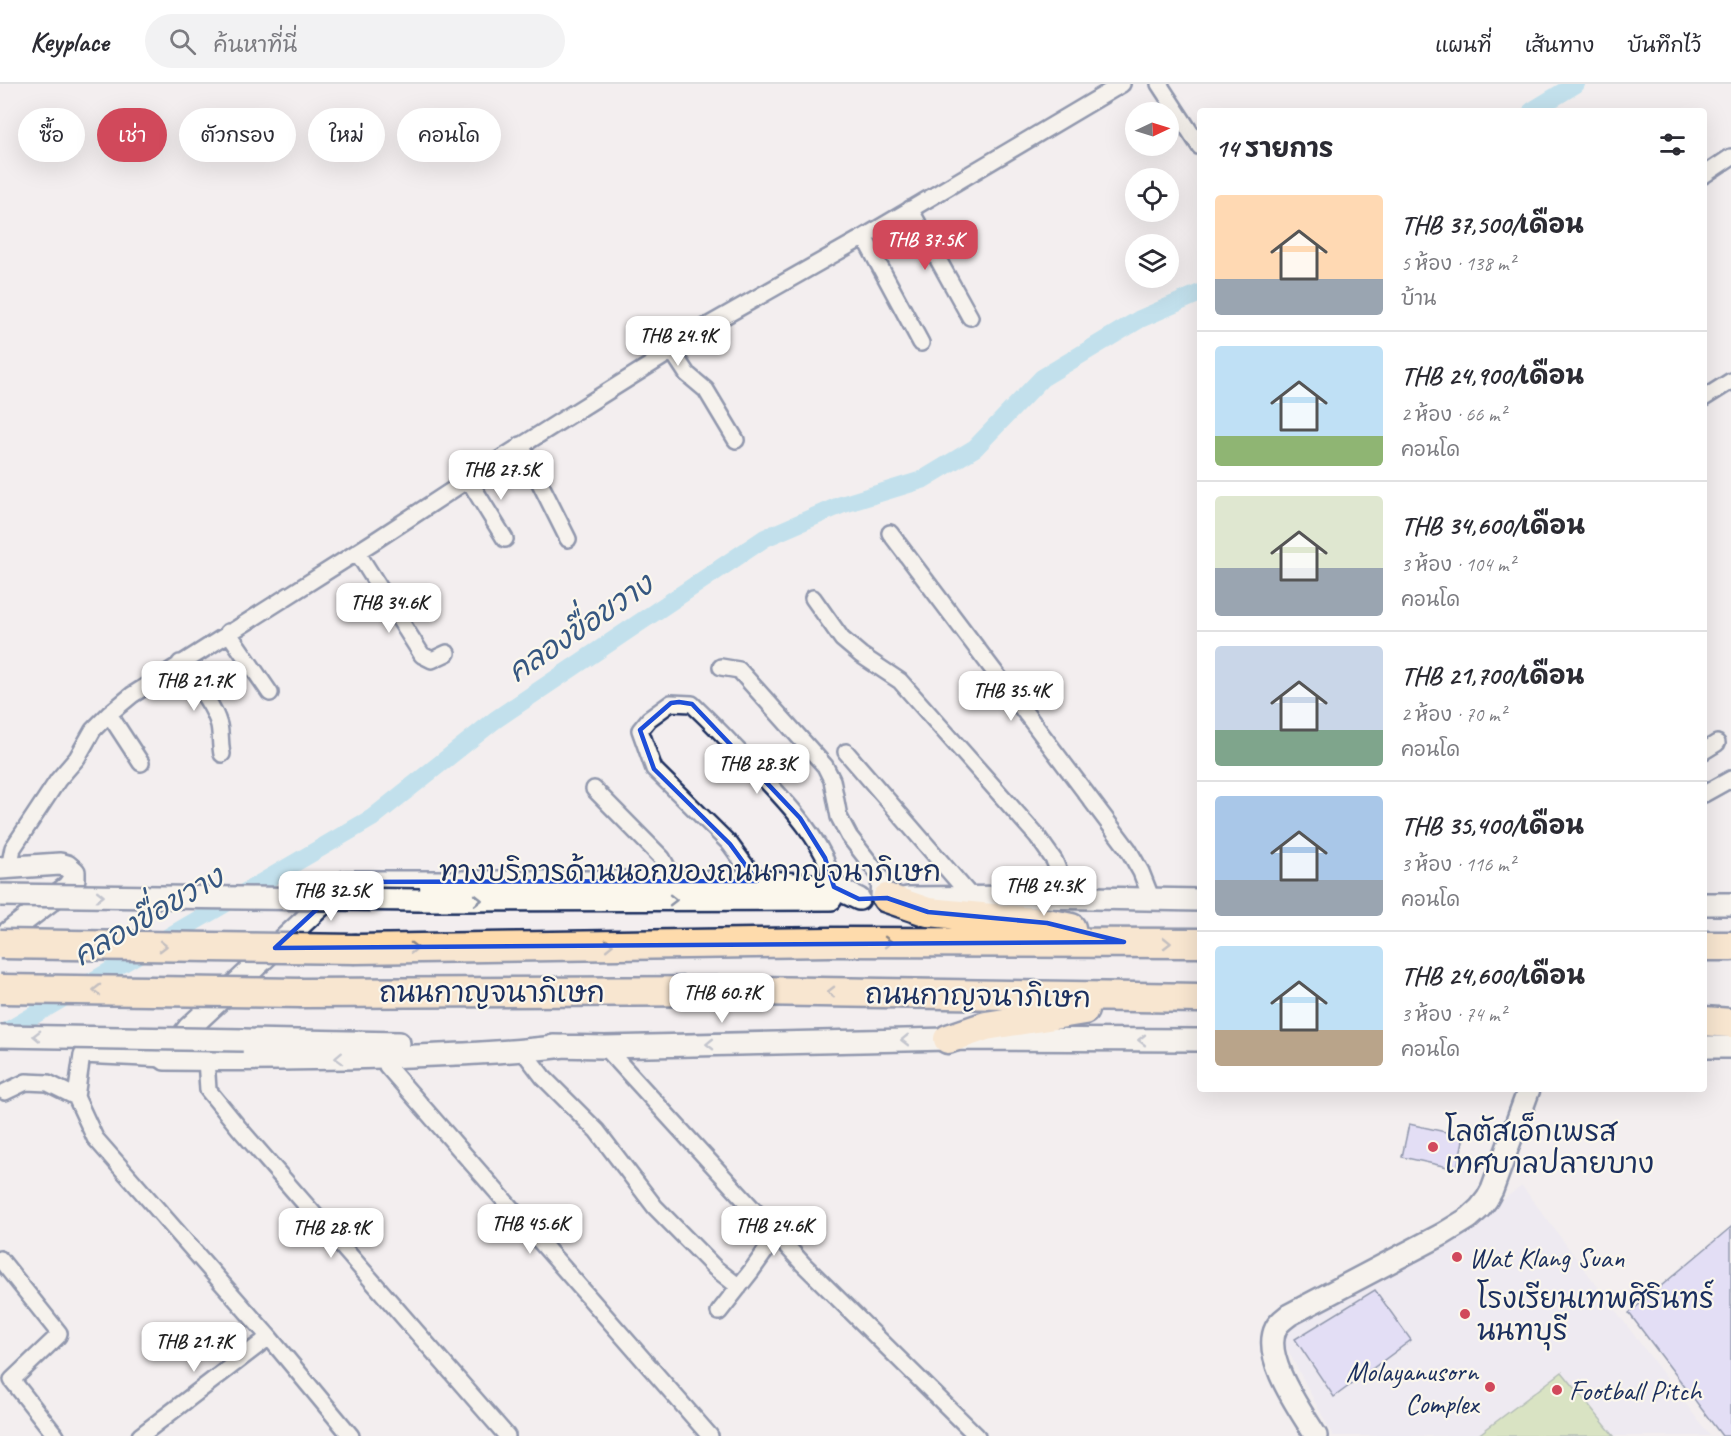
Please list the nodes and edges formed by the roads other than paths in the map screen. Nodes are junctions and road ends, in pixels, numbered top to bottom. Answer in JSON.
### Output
{"nodes":[{"id":1,"x":1122,"y":84,"type":"edge"},
{"id":2,"x":1159,"y":84,"type":"edge"},
{"id":3,"x":1197,"y":142,"type":"edge"},
{"id":4,"x":1731,"y":157,"type":"edge"},
{"id":5,"x":1707,"y":173,"type":"edge"},
{"id":6,"x":910,"y":209,"type":"junction"},
{"id":7,"x":864,"y":237,"type":"junction"},
{"id":8,"x":970,"y":317,"type":"dead end"},
{"id":9,"x":921,"y":343,"type":"dead end"},
{"id":10,"x":672,"y":351,"type":"junction"},
{"id":11,"x":1731,"y":381,"type":"edge"},
{"id":12,"x":1707,"y":396,"type":"edge"},
{"id":13,"x":736,"y":440,"type":"dead end"},
{"id":14,"x":521,"y":445,"type":"junction"},
{"id":15,"x":468,"y":479,"type":"junction"},
{"id":16,"x":890,"y":533,"type":"dead end"},
{"id":17,"x":505,"y":539,"type":"dead end"},
{"id":18,"x":568,"y":539,"type":"dead end"},
{"id":19,"x":357,"y":552,"type":"junction"},
{"id":20,"x":813,"y":598,"type":"dead end"},
{"id":21,"x":228,"y":632,"type":"junction"},
{"id":22,"x":447,"y":654,"type":"dead end"},
{"id":23,"x":180,"y":663,"type":"junction"},
{"id":24,"x":722,"y":667,"type":"dead end"},
{"id":25,"x":270,"y":693,"type":"dead end"},
{"id":26,"x":109,"y":714,"type":"junction"},
{"id":27,"x":846,"y":752,"type":"dead end"},
{"id":28,"x":222,"y":754,"type":"dead end"},
{"id":29,"x":141,"y":763,"type":"dead end"},
{"id":30,"x":1731,"y":779,"type":"edge"},
{"id":31,"x":594,"y":789,"type":"dead end"},
{"id":32,"x":1707,"y":792,"type":"edge"},
{"id":33,"x":4,"y":868,"type":"edge"},
{"id":34,"x":757,"y":881,"type":"junction"},
{"id":35,"x":676,"y":882,"type":"junction"},
{"id":36,"x":834,"y":887,"type":"junction"},
{"id":37,"x":0,"y":895,"type":"edge"},
{"id":38,"x":875,"y":898,"type":"junction"},
{"id":39,"x":1070,"y":898,"type":"junction"},
{"id":40,"x":973,"y":899,"type":"junction"},
{"id":41,"x":1152,"y":900,"type":"junction"},
{"id":42,"x":1197,"y":900,"type":"edge"},
{"id":43,"x":1707,"y":904,"type":"edge"},
{"id":44,"x":1731,"y":904,"type":"edge"},
{"id":45,"x":0,"y":942,"type":"edge"},
{"id":46,"x":1124,"y":942,"type":"junction"},
{"id":47,"x":1197,"y":943,"type":"edge"},
{"id":48,"x":1707,"y":946,"type":"edge"},
{"id":49,"x":1731,"y":946,"type":"edge"},
{"id":50,"x":0,"y":989,"type":"edge"},
{"id":51,"x":1163,"y":998,"type":"junction"},
{"id":52,"x":1197,"y":998,"type":"edge"},
{"id":53,"x":1707,"y":1005,"type":"edge"},
{"id":54,"x":1731,"y":1005,"type":"edge"},
{"id":55,"x":1707,"y":1021,"type":"edge"},
{"id":56,"x":1731,"y":1023,"type":"edge"},
{"id":57,"x":0,"y":1036,"type":"edge"},
{"id":58,"x":948,"y":1039,"type":"junction"},
{"id":59,"x":1197,"y":1040,"type":"edge"},
{"id":60,"x":565,"y":1046,"type":"junction"},
{"id":61,"x":605,"y":1047,"type":"junction"},
{"id":62,"x":1707,"y":1047,"type":"edge"},
{"id":63,"x":1731,"y":1047,"type":"edge"},
{"id":64,"x":523,"y":1051,"type":"junction"},
{"id":65,"x":386,"y":1057,"type":"junction"},
{"id":66,"x":165,"y":1059,"type":"junction"},
{"id":67,"x":206,"y":1059,"type":"junction"},
{"id":68,"x":5,"y":1092,"type":"dead end"},
{"id":69,"x":1527,"y":1092,"type":"edge"},
{"id":70,"x":76,"y":1096,"type":"junction"},
{"id":71,"x":777,"y":1235,"type":"junction"},
{"id":72,"x":0,"y":1259,"type":"edge"},
{"id":73,"x":739,"y":1287,"type":"junction"},
{"id":74,"x":719,"y":1312,"type":"dead end"},
{"id":75,"x":269,"y":1337,"type":"junction"},
{"id":76,"x":345,"y":1434,"type":"edge"},
{"id":77,"x":56,"y":1436,"type":"edge"},
{"id":78,"x":140,"y":1436,"type":"edge"},
{"id":79,"x":507,"y":1436,"type":"edge"},
{"id":80,"x":710,"y":1436,"type":"edge"},
{"id":81,"x":977,"y":1436,"type":"edge"},
{"id":82,"x":1316,"y":1436,"type":"edge"}],
"edges":[{"from":1,"to":6,"type":"street"},
{"from":2,"to":3,"type":"street"},
{"from":4,"to":5,"type":"street"},
{"from":6,"to":7,"type":"street"},
{"from":6,"to":8,"type":"street"},
{"from":7,"to":9,"type":"street"},
{"from":7,"to":10,"type":"street"},
{"from":10,"to":13,"type":"street"},
{"from":10,"to":14,"type":"street"},
{"from":11,"to":12,"type":"street"},
{"from":14,"to":15,"type":"street"},
{"from":14,"to":18,"type":"street"},
{"from":15,"to":17,"type":"street"},
{"from":15,"to":19,"type":"street"},
{"from":16,"to":41,"type":"street"},
{"from":19,"to":21,"type":"street"},
{"from":19,"to":22,"type":"street"},
{"from":20,"to":39,"type":"street"},
{"from":21,"to":23,"type":"street"},
{"from":21,"to":25,"type":"street"},
{"from":23,"to":26,"type":"street"},
{"from":23,"to":28,"type":"street"},
{"from":24,"to":38,"type":"street"},
{"from":26,"to":29,"type":"street"},
{"from":26,"to":33,"type":"street"},
{"from":27,"to":40,"type":"street"},
{"from":30,"to":32,"type":"street"},
{"from":31,"to":35,"type":"street"},
{"from":33,"to":45,"type":"main road"},
{"from":34,"to":35,"type":"main road"},
{"from":34,"to":36,"type":"main road"},
{"from":34,"to":36,"type":"street"},
{"from":35,"to":66,"type":"main road"},
{"from":36,"to":38,"type":"main road"},
{"from":37,"to":38,"type":"main road","name":"ทางบริการด้านนอกของถนนกาญจนาภิเษก","one_way":true,"bridge":true},
{"from":38,"to":40,"type":"main road","name":"ทางบริการด้านนอกของถนนกาญจนาภิเษก"},
{"from":38,"to":46,"type":"highway"},
{"from":39,"to":40,"type":"main road","name":"ทางบริการด้านนอกของถนนกาญจนาภิเษก"},
{"from":39,"to":41,"type":"main road","name":"ทางบริการด้านนอกของถนนกาญจนาภิเษก"},
{"from":41,"to":42,"type":"main road","name":"ทางบริการด้านนอกของถนนกาญจนาภิเษก"},
{"from":43,"to":44,"type":"main road"},
{"from":45,"to":46,"type":"highway","name":"ถนนกาญจนาภิเษก","one_way":true,"bridge":true},
{"from":46,"to":47,"type":"highway","name":"ถนนกาญจนาภิเษก","one_way":true},
{"from":48,"to":49,"type":"highway"},
{"from":51,"to":50,"type":"highway","name":"ถนนกาญจนาภิเษก","one_way":true,"bridge":true},
{"from":51,"to":52,"type":"highway","name":"ถนนกาญจนาภิเษก"},
{"from":51,"to":58,"type":"highway"},
{"from":53,"to":54,"type":"highway"},
{"from":55,"to":56,"type":"highway"},
{"from":60,"to":57,"type":"main road","one_way":true,"bridge":true},
{"from":59,"to":58,"type":"main road","one_way":true},
{"from":58,"to":61,"type":"main road","one_way":true},
{"from":60,"to":61,"type":"main road"},
{"from":60,"to":64,"type":"main road"},
{"from":61,"to":71,"type":"street"},
{"from":62,"to":63,"type":"main road"},
{"from":64,"to":65,"type":"main road"},
{"from":64,"to":73,"type":"street"},
{"from":65,"to":67,"type":"main road","one_way":true},
{"from":65,"to":80,"type":"street"},
{"from":66,"to":67,"type":"main road"},
{"from":66,"to":70,"type":"street"},
{"from":67,"to":79,"type":"street"},
{"from":68,"to":70,"type":"street"},
{"from":69,"to":82,"type":"main road"},
{"from":70,"to":75,"type":"street"},
{"from":71,"to":73,"type":"street"},
{"from":71,"to":81,"type":"street"},
{"from":72,"to":77,"type":"street"},
{"from":73,"to":74,"type":"street"},
{"from":75,"to":76,"type":"street"},
{"from":75,"to":78,"type":"street"}]}
